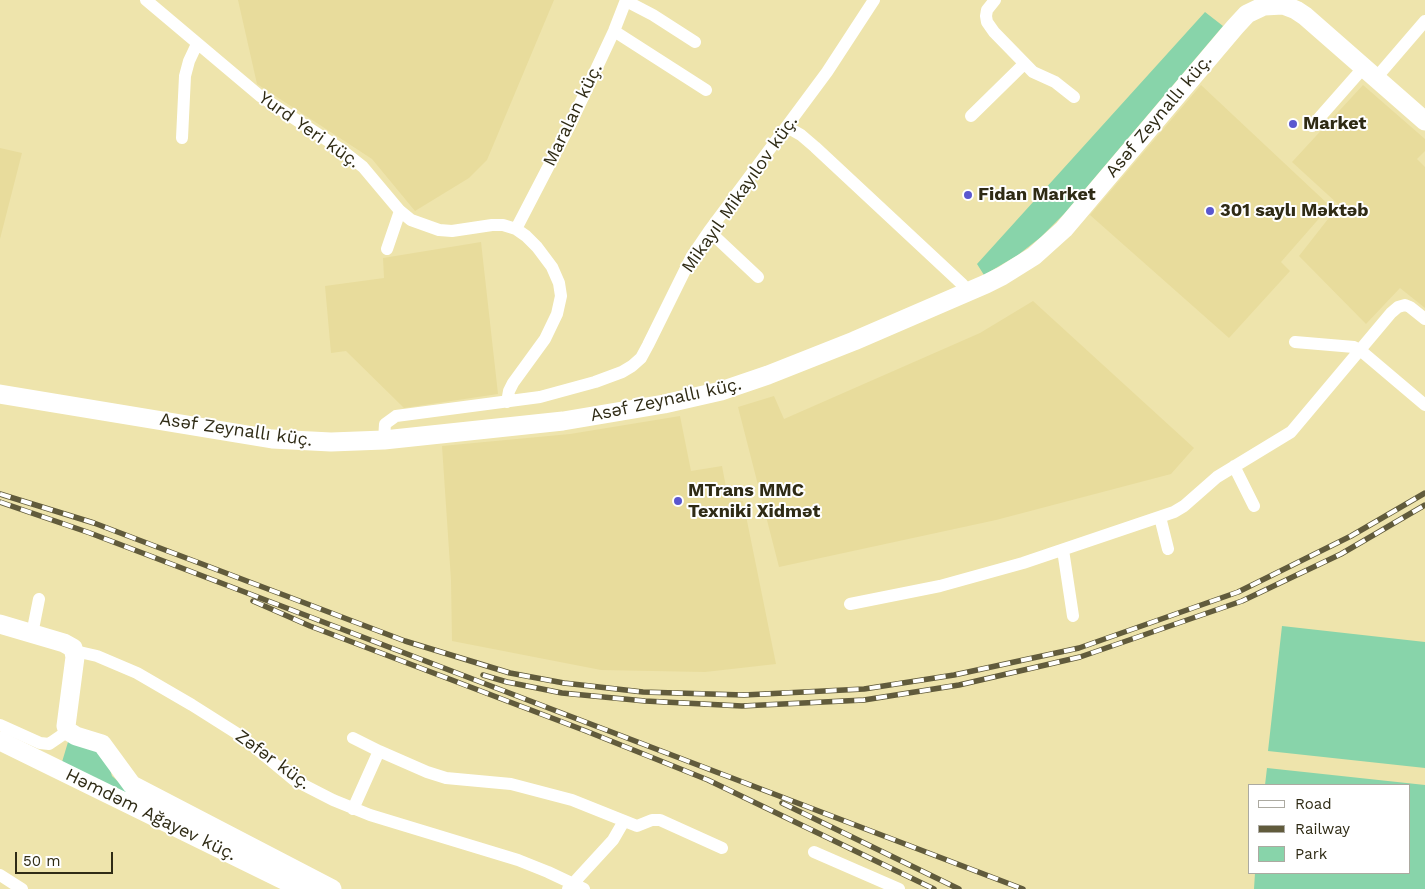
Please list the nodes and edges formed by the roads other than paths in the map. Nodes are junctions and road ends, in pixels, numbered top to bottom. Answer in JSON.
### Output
{"nodes":[{"id":1,"x":146,"y":0,"type":"edge"},
{"id":2,"x":626,"y":0,"type":"edge"},
{"id":3,"x":874,"y":0,"type":"edge"},
{"id":4,"x":996,"y":0,"type":"edge"},
{"id":5,"x":1284,"y":3,"type":"edge"},
{"id":6,"x":1255,"y":4,"type":"edge"},
{"id":7,"x":1425,"y":22,"type":"edge"},
{"id":8,"x":614,"y":31,"type":"junction"},
{"id":9,"x":694,"y":42,"type":"dead end"},
{"id":10,"x":197,"y":44,"type":"junction"},
{"id":11,"x":1024,"y":64,"type":"junction"},
{"id":12,"x":1370,"y":72,"type":"junction"},
{"id":13,"x":706,"y":90,"type":"dead end"},
{"id":14,"x":1074,"y":97,"type":"dead end"},
{"id":15,"x":971,"y":116,"type":"dead end"},
{"id":16,"x":1425,"y":121,"type":"edge"},
{"id":17,"x":1312,"y":126,"type":"dead end"},
{"id":18,"x":787,"y":127,"type":"junction"},
{"id":19,"x":182,"y":138,"type":"dead end"},
{"id":20,"x":400,"y":211,"type":"junction"},
{"id":21,"x":516,"y":229,"type":"junction"},
{"id":22,"x":709,"y":231,"type":"junction"},
{"id":23,"x":387,"y":249,"type":"dead end"},
{"id":24,"x":758,"y":278,"type":"dead end"},
{"id":25,"x":968,"y":291,"type":"junction"},
{"id":26,"x":1425,"y":319,"type":"edge"},
{"id":27,"x":1295,"y":342,"type":"dead end"},
{"id":28,"x":1360,"y":350,"type":"junction"},
{"id":29,"x":0,"y":394,"type":"edge"},
{"id":30,"x":507,"y":402,"type":"junction"},
{"id":31,"x":1425,"y":405,"type":"edge"},
{"id":32,"x":384,"y":440,"type":"junction"},
{"id":33,"x":1234,"y":466,"type":"junction"},
{"id":34,"x":1254,"y":506,"type":"dead end"},
{"id":35,"x":1160,"y":517,"type":"junction"},
{"id":36,"x":1168,"y":549,"type":"dead end"},
{"id":37,"x":1062,"y":550,"type":"junction"},
{"id":38,"x":39,"y":599,"type":"dead end"},
{"id":39,"x":850,"y":604,"type":"dead end"},
{"id":40,"x":1073,"y":616,"type":"dead end"},
{"id":41,"x":0,"y":624,"type":"edge"},
{"id":42,"x":32,"y":634,"type":"junction"},
{"id":43,"x":74,"y":651,"type":"junction"},
{"id":44,"x":0,"y":725,"type":"edge"},
{"id":45,"x":68,"y":731,"type":"junction"},
{"id":46,"x":353,"y":738,"type":"dead end"},
{"id":47,"x":0,"y":741,"type":"edge"},
{"id":48,"x":379,"y":751,"type":"junction"},
{"id":49,"x":353,"y":809,"type":"junction"},
{"id":50,"x":624,"y":821,"type":"junction"},
{"id":51,"x":722,"y":848,"type":"dead end"},
{"id":52,"x":814,"y":852,"type":"dead end"},
{"id":53,"x":0,"y":875,"type":"edge"},
{"id":54,"x":575,"y":887,"type":"edge"},
{"id":55,"x":22,"y":889,"type":"edge"},
{"id":56,"x":302,"y":889,"type":"edge"},
{"id":57,"x":332,"y":889,"type":"edge"},
{"id":58,"x":899,"y":889,"type":"edge"}],
"edges":[{"from":1,"to":10,"type":"street","name":"Yurd Yeri küç."},
{"from":2,"to":8,"type":"street","name":"Maralan küç."},
{"from":2,"to":9,"type":"street"},
{"from":3,"to":18,"type":"street","name":"Mikayıl Mikayılov küç."},
{"from":4,"to":11,"type":"street"},
{"from":5,"to":6,"type":"main road","name":"Asəf Zeynallı küç."},
{"from":5,"to":12,"type":"main road"},
{"from":6,"to":25,"type":"main road","name":"Asəf Zeynallı küç."},
{"from":7,"to":12,"type":"street"},
{"from":8,"to":13,"type":"street"},
{"from":8,"to":21,"type":"street","name":"Maralan küç."},
{"from":10,"to":19,"type":"street"},
{"from":10,"to":20,"type":"street","name":"Yurd Yeri küç."},
{"from":11,"to":14,"type":"street"},
{"from":11,"to":15,"type":"street"},
{"from":12,"to":16,"type":"main road"},
{"from":12,"to":17,"type":"street"},
{"from":18,"to":22,"type":"street","name":"Mikayıl Mikayılov küç."},
{"from":18,"to":25,"type":"street"},
{"from":20,"to":21,"type":"street","name":"Yurd Yeri küç."},
{"from":20,"to":23,"type":"street"},
{"from":21,"to":30,"type":"street"},
{"from":22,"to":24,"type":"street"},
{"from":22,"to":30,"type":"street","name":"Mikayıl Mikayılov küç."},
{"from":25,"to":32,"type":"main road","name":"Asəf Zeynallı küç."},
{"from":26,"to":28,"type":"street"},
{"from":27,"to":28,"type":"street"},
{"from":28,"to":31,"type":"street"},
{"from":28,"to":33,"type":"street"},
{"from":29,"to":32,"type":"main road","name":"Asəf Zeynallı küç."},
{"from":30,"to":32,"type":"street","name":"Mikayıl Mikayılov küç."},
{"from":33,"to":34,"type":"street"},
{"from":33,"to":35,"type":"street"},
{"from":35,"to":36,"type":"street"},
{"from":35,"to":37,"type":"street"},
{"from":37,"to":39,"type":"street"},
{"from":37,"to":40,"type":"street"},
{"from":38,"to":42,"type":"street"},
{"from":41,"to":42,"type":"main road","name":"Zəfər küç."},
{"from":42,"to":43,"type":"main road","name":"Zəfər küç."},
{"from":43,"to":45,"type":"main road"},
{"from":43,"to":49,"type":"street","name":"Zəfər küç."},
{"from":44,"to":45,"type":"street"},
{"from":45,"to":57,"type":"main road"},
{"from":46,"to":48,"type":"street"},
{"from":47,"to":56,"type":"main road","name":"Həmdəm Ağayev küç."},
{"from":48,"to":49,"type":"street"},
{"from":48,"to":50,"type":"street"},
{"from":49,"to":54,"type":"street","name":"Zəfər küç."},
{"from":50,"to":51,"type":"street"},
{"from":50,"to":54,"type":"street"},
{"from":52,"to":58,"type":"street"},
{"from":53,"to":55,"type":"street"}]}
